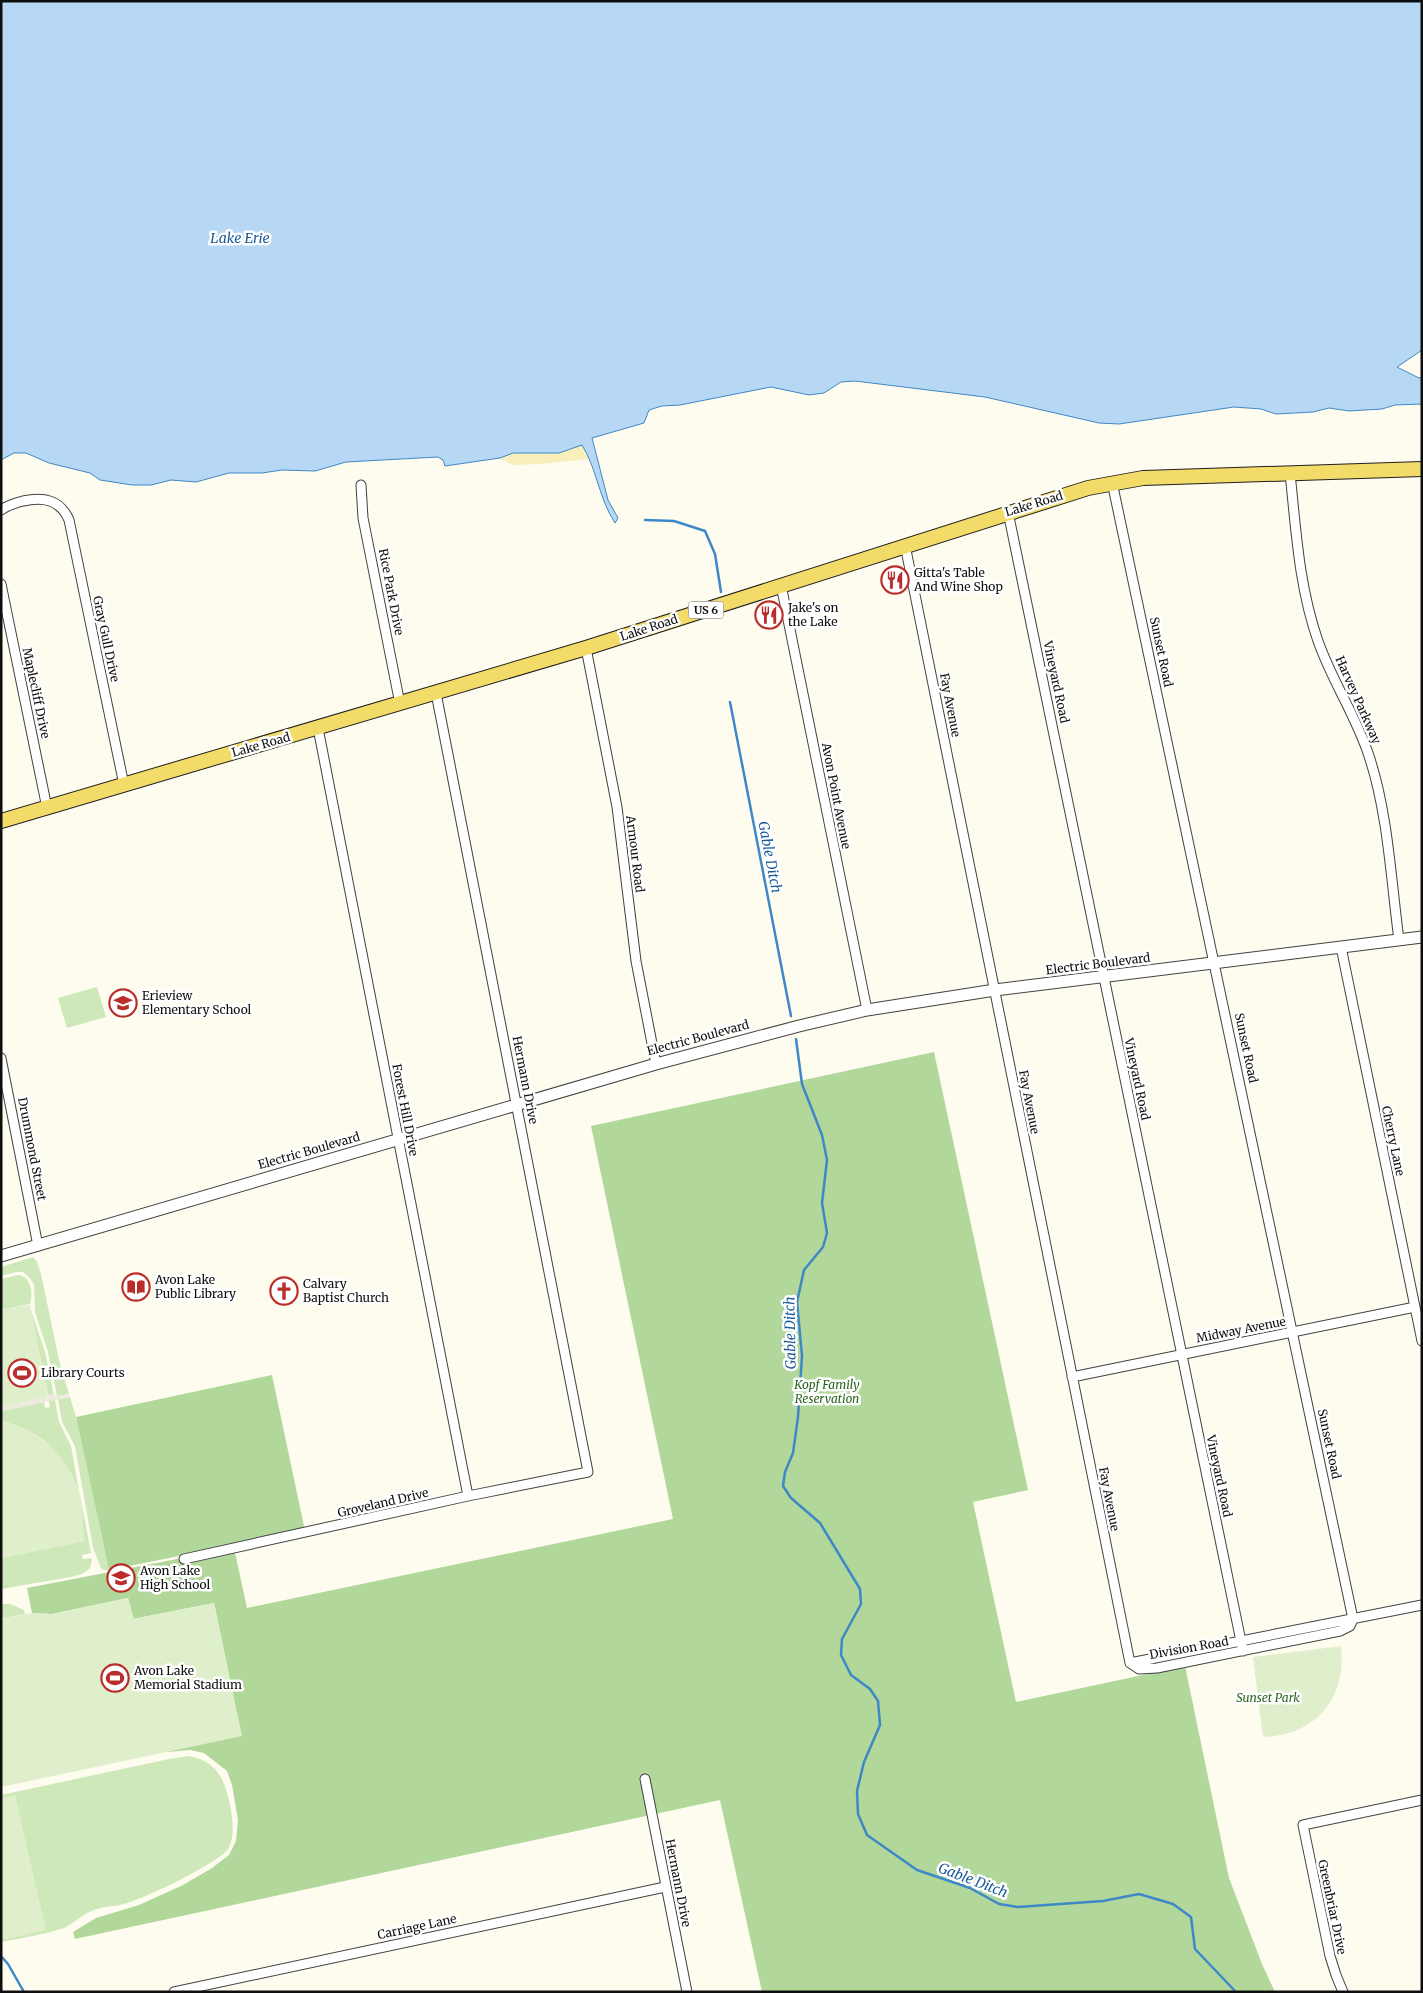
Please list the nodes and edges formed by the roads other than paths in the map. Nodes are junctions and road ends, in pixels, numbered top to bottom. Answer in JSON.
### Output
{"nodes":[{"id":1,"x":1422,"y":469,"type":"edge"},
{"id":2,"x":1290,"y":473,"type":"junction"},
{"id":3,"x":1112,"y":482,"type":"junction"},
{"id":4,"x":362,"y":485,"type":"dead end"},
{"id":5,"x":1,"y":510,"type":"edge"},
{"id":6,"x":1008,"y":512,"type":"junction"},
{"id":7,"x":906,"y":546,"type":"junction"},
{"id":8,"x":1,"y":584,"type":"edge"},
{"id":9,"x":781,"y":586,"type":"junction"},
{"id":10,"x":586,"y":648,"type":"junction"},
{"id":11,"x":436,"y":693,"type":"junction"},
{"id":12,"x":400,"y":704,"type":"junction"},
{"id":13,"x":318,"y":728,"type":"junction"},
{"id":14,"x":124,"y":785,"type":"junction"},
{"id":15,"x":47,"y":808,"type":"junction"},
{"id":16,"x":1,"y":821,"type":"edge"},
{"id":17,"x":1422,"y":937,"type":"edge"},
{"id":18,"x":1399,"y":940,"type":"junction"},
{"id":19,"x":1341,"y":947,"type":"junction"},
{"id":20,"x":1215,"y":963,"type":"junction"},
{"id":21,"x":1104,"y":977,"type":"junction"},
{"id":22,"x":995,"y":990,"type":"junction"},
{"id":23,"x":867,"y":1010,"type":"junction"},
{"id":24,"x":1,"y":1058,"type":"edge"},
{"id":25,"x":656,"y":1064,"type":"junction"},
{"id":26,"x":517,"y":1104,"type":"junction"},
{"id":27,"x":398,"y":1139,"type":"junction"},
{"id":28,"x":38,"y":1246,"type":"junction"},
{"id":29,"x":1,"y":1256,"type":"edge"},
{"id":30,"x":1415,"y":1307,"type":"junction"},
{"id":31,"x":1293,"y":1332,"type":"junction"},
{"id":32,"x":1422,"y":1341,"type":"edge"},
{"id":33,"x":1182,"y":1355,"type":"junction"},
{"id":34,"x":1072,"y":1377,"type":"junction"},
{"id":35,"x":588,"y":1472,"type":"joint"},
{"id":36,"x":468,"y":1496,"type":"junction"},
{"id":37,"x":184,"y":1559,"type":"dead end"},
{"id":38,"x":1422,"y":1605,"type":"edge"},
{"id":39,"x":1353,"y":1619,"type":"junction"},
{"id":40,"x":1240,"y":1641,"type":"junction"},
{"id":41,"x":1243,"y":1651,"type":"junction"},
{"id":42,"x":1130,"y":1663,"type":"junction"},
{"id":43,"x":645,"y":1779,"type":"dead end"},
{"id":44,"x":1422,"y":1800,"type":"edge"},
{"id":45,"x":665,"y":1887,"type":"junction"},
{"id":46,"x":174,"y":1992,"type":"edge"},
{"id":47,"x":687,"y":1992,"type":"edge"},
{"id":48,"x":1344,"y":1992,"type":"edge"}],
"edges":[{"from":1,"to":2,"type":"main road","name":"Lake Road","number":"US 6"},
{"from":2,"to":3,"type":"main road","name":"Lake Road","number":"US 6"},
{"from":2,"to":18,"type":"street","name":"Harvey Parkway"},
{"from":3,"to":6,"type":"main road","name":"Lake Road","number":"US 6"},
{"from":3,"to":20,"type":"street","name":"Sunset Road"},
{"from":4,"to":12,"type":"street","name":"Rice Park Drive"},
{"from":5,"to":14,"type":"street","name":"Gray Gull Drive"},
{"from":6,"to":7,"type":"main road","name":"Lake Road","number":"US 6"},
{"from":6,"to":21,"type":"street","name":"Vineyard Road"},
{"from":7,"to":9,"type":"main road","name":"Lake Road","number":"US 6"},
{"from":7,"to":22,"type":"street","name":"Fay Avenue"},
{"from":8,"to":15,"type":"street","name":"Maplecliff Drive"},
{"from":9,"to":10,"type":"main road","name":"Lake Road","number":"US 6"},
{"from":9,"to":23,"type":"street","name":"Avon Point Avenue"},
{"from":10,"to":11,"type":"main road","name":"Lake Road","number":"US 6"},
{"from":10,"to":25,"type":"street","name":"Armour Road"},
{"from":11,"to":12,"type":"main road","name":"Lake Road","number":"US 6"},
{"from":11,"to":26,"type":"street","name":"Hermann Drive"},
{"from":12,"to":13,"type":"main road","name":"Lake Road","number":"US 6"},
{"from":13,"to":14,"type":"main road","name":"Lake Road","number":"US 6"},
{"from":13,"to":27,"type":"street","name":"Forest Hill Drive"},
{"from":14,"to":15,"type":"main road","name":"Lake Road","number":"US 6"},
{"from":15,"to":16,"type":"main road","name":"Lake Road","number":"US 6"},
{"from":17,"to":18,"type":"street","name":"Electric Boulevard"},
{"from":18,"to":19,"type":"street","name":"Electric Boulevard"},
{"from":19,"to":20,"type":"street","name":"Electric Boulevard"},
{"from":19,"to":30,"type":"street","name":"Cherry Lane"},
{"from":20,"to":21,"type":"street","name":"Electric Boulevard"},
{"from":20,"to":31,"type":"street","name":"Sunset Road"},
{"from":21,"to":22,"type":"street","name":"Electric Boulevard"},
{"from":21,"to":33,"type":"street","name":"Vineyard Road"},
{"from":22,"to":23,"type":"street","name":"Electric Boulevard"},
{"from":22,"to":34,"type":"street","name":"Fay Avenue"},
{"from":23,"to":25,"type":"street","name":"Electric Boulevard"},
{"from":24,"to":28,"type":"street","name":"Drummond Street"},
{"from":25,"to":26,"type":"street","name":"Electric Boulevard"},
{"from":26,"to":27,"type":"street","name":"Electric Boulevard"},
{"from":26,"to":35,"type":"street","name":"Hermann Drive"},
{"from":27,"to":28,"type":"street","name":"Electric Boulevard"},
{"from":27,"to":36,"type":"street","name":"Forest Hill Drive"},
{"from":28,"to":29,"type":"street","name":"Electric Boulevard"},
{"from":30,"to":31,"type":"street","name":"Midway Avenue"},
{"from":30,"to":32,"type":"street","name":"Cherry Lane"},
{"from":31,"to":33,"type":"street","name":"Midway Avenue"},
{"from":31,"to":39,"type":"street","name":"Sunset Road"},
{"from":33,"to":34,"type":"street","name":"Midway Avenue"},
{"from":33,"to":40,"type":"street","name":"Vineyard Road"},
{"from":34,"to":42,"type":"street","name":"Fay Avenue"},
{"from":35,"to":36,"type":"street","name":"Groveland Drive"},
{"from":36,"to":37,"type":"street","name":"Groveland Drive"},
{"from":38,"to":39,"type":"street","name":"Division Road"},
{"from":39,"to":40,"type":"street","name":"Division Road"},
{"from":39,"to":41,"type":"street","name":"Division Road"},
{"from":40,"to":41,"type":"street","name":"Vineyard Road"},
{"from":40,"to":42,"type":"street","name":"Division Road"},
{"from":41,"to":42,"type":"street","name":"Division Road"},
{"from":43,"to":45,"type":"street","name":"Hermann Drive"},
{"from":44,"to":48,"type":"street","name":"Greenbriar Drive"},
{"from":45,"to":46,"type":"street","name":"Carriage Lane"},
{"from":45,"to":47,"type":"street","name":"Hermann Drive"}]}
